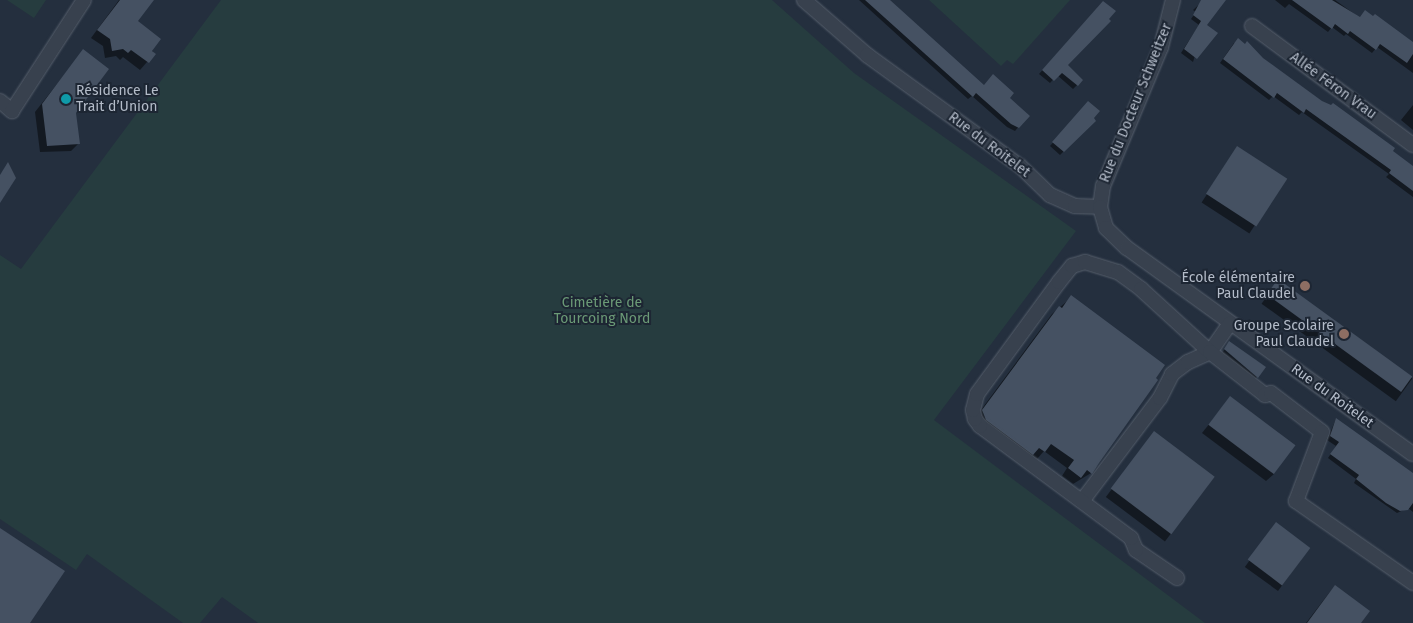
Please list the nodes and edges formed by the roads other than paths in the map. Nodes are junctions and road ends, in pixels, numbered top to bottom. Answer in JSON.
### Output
{"nodes":[{"id":1,"x":84,"y":0,"type":"edge"},
{"id":2,"x":1173,"y":0,"type":"edge"},
{"id":3,"x":811,"y":2,"type":"edge"},
{"id":4,"x":1252,"y":26,"type":"dead end"},
{"id":5,"x":0,"y":101,"type":"edge"},
{"id":6,"x":1413,"y":145,"type":"edge"},
{"id":7,"x":1100,"y":207,"type":"junction"},
{"id":8,"x":1230,"y":323,"type":"junction"},
{"id":9,"x":1210,"y":352,"type":"junction"},
{"id":10,"x":1413,"y":454,"type":"edge"},
{"id":11,"x":1082,"y":501,"type":"junction"},
{"id":12,"x":1177,"y":578,"type":"dead end"},
{"id":13,"x":1413,"y":583,"type":"edge"}],
"edges":[{"from":1,"to":5,"type":"street"},
{"from":2,"to":7,"type":"street","name":"Rue du Docteur Schweitzer"},
{"from":3,"to":7,"type":"street","name":"Rue du Roitelet"},
{"from":4,"to":6,"type":"street","name":"Allée Féron Vrau"},
{"from":7,"to":8,"type":"street","name":"Rue du Roitelet"},
{"from":8,"to":9,"type":"street"},
{"from":8,"to":10,"type":"street","name":"Rue du Roitelet"},
{"from":9,"to":11,"type":"street"},
{"from":9,"to":11,"type":"street"},
{"from":9,"to":13,"type":"street"},
{"from":11,"to":12,"type":"street"}]}
